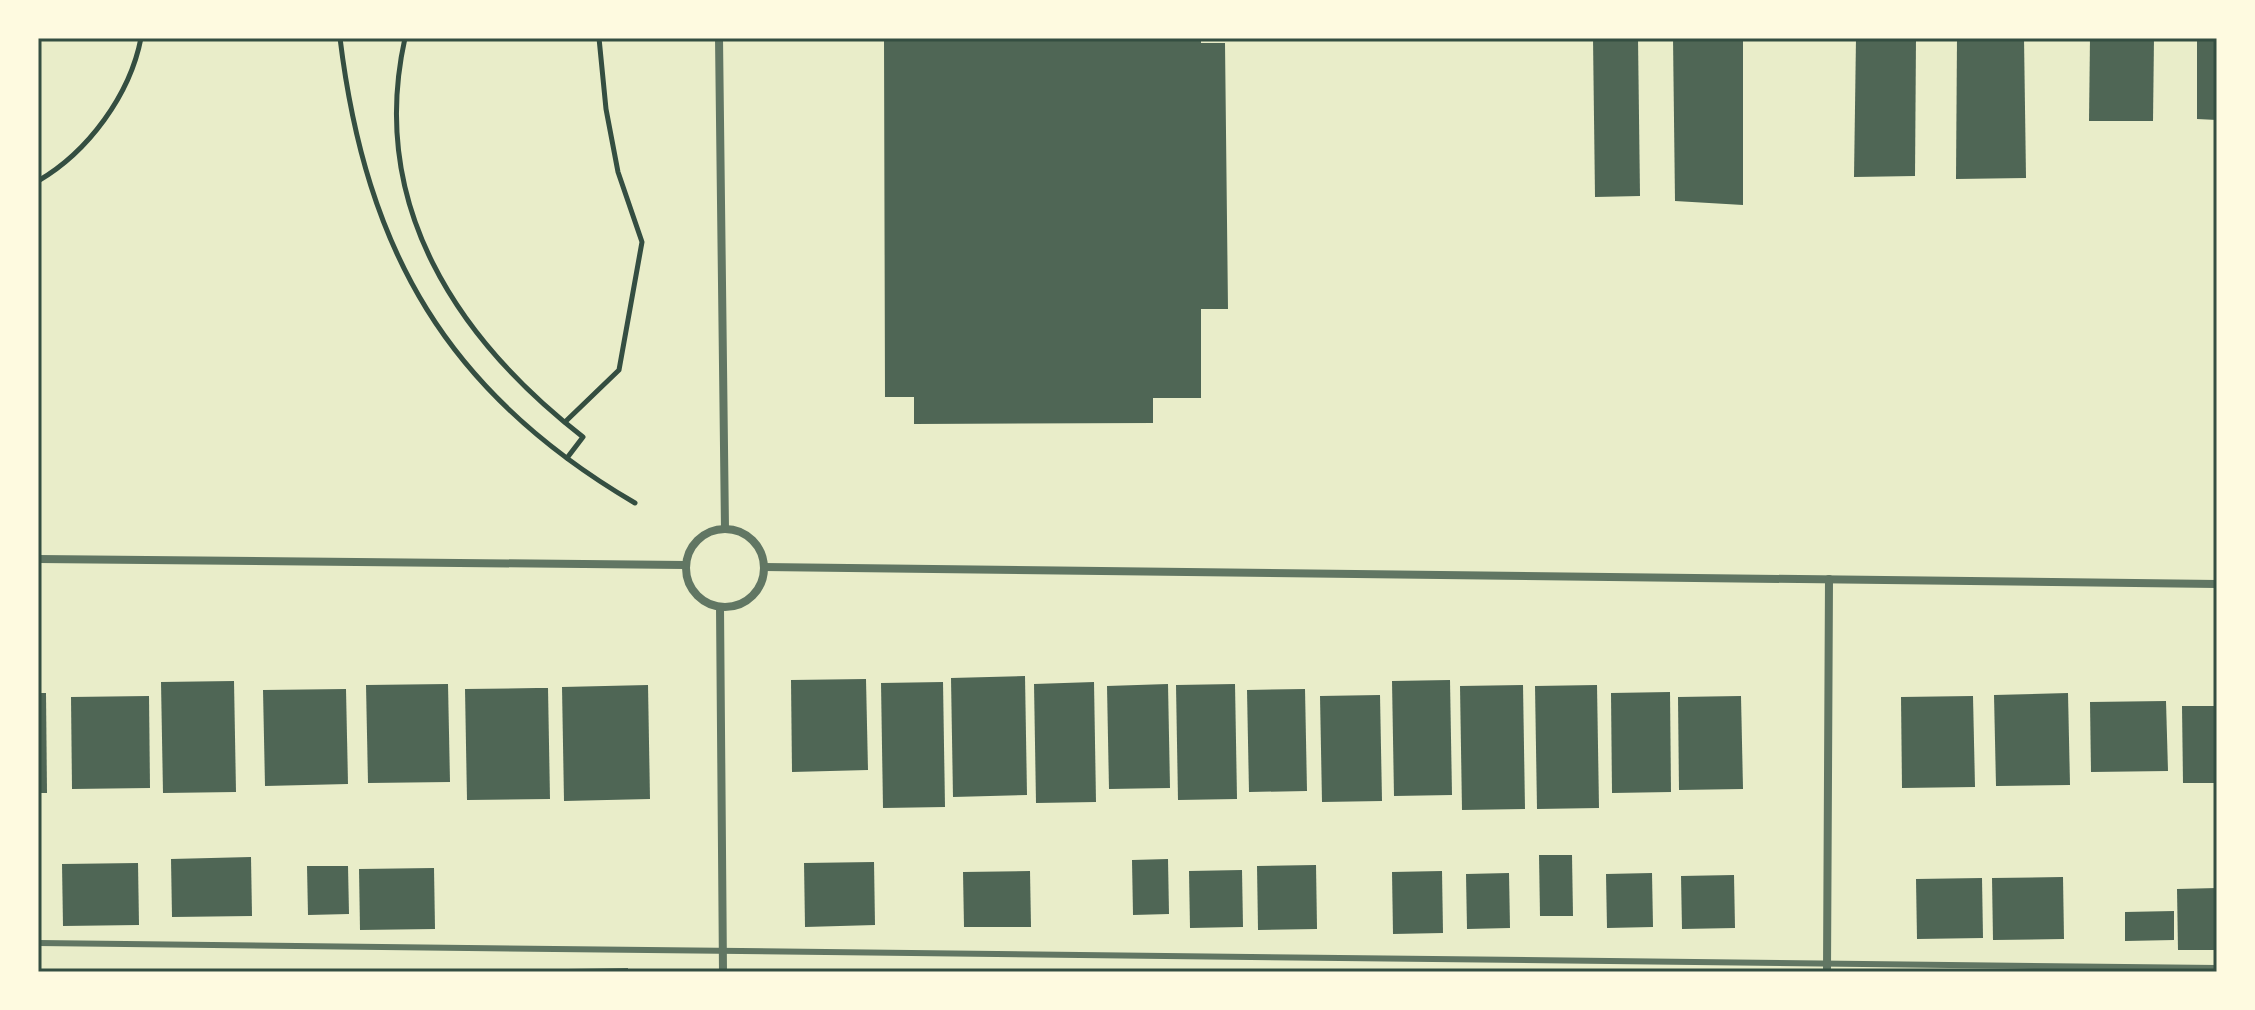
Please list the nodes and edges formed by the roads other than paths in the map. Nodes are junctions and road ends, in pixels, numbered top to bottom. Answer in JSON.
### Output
{"nodes":[{"id":1,"x":719,"y":38,"type":"edge"},
{"id":2,"x":725,"y":529,"type":"junction"},
{"id":3,"x":38,"y":559,"type":"edge"},
{"id":4,"x":685,"y":565,"type":"junction"},
{"id":5,"x":764,"y":567,"type":"junction"},
{"id":6,"x":1829,"y":579,"type":"junction"},
{"id":7,"x":2217,"y":584,"type":"edge"},
{"id":8,"x":720,"y":607,"type":"junction"},
{"id":9,"x":38,"y":943,"type":"edge"},
{"id":10,"x":722,"y":951,"type":"junction"},
{"id":11,"x":2217,"y":968,"type":"edge"},
{"id":12,"x":1827,"y":969,"type":"edge"},
{"id":13,"x":723,"y":972,"type":"edge"}],
"edges":[{"from":1,"to":2,"type":"street"},
{"from":2,"to":4,"type":"street"},
{"from":2,"to":5,"type":"street"},
{"from":3,"to":4,"type":"street"},
{"from":4,"to":8,"type":"street"},
{"from":5,"to":6,"type":"street"},
{"from":5,"to":8,"type":"street"},
{"from":6,"to":7,"type":"street"},
{"from":6,"to":12,"type":"street"},
{"from":8,"to":10,"type":"street"},
{"from":9,"to":10,"type":"lane"},
{"from":10,"to":12,"type":"lane"},
{"from":10,"to":13,"type":"street"},
{"from":11,"to":12,"type":"lane"}]}
